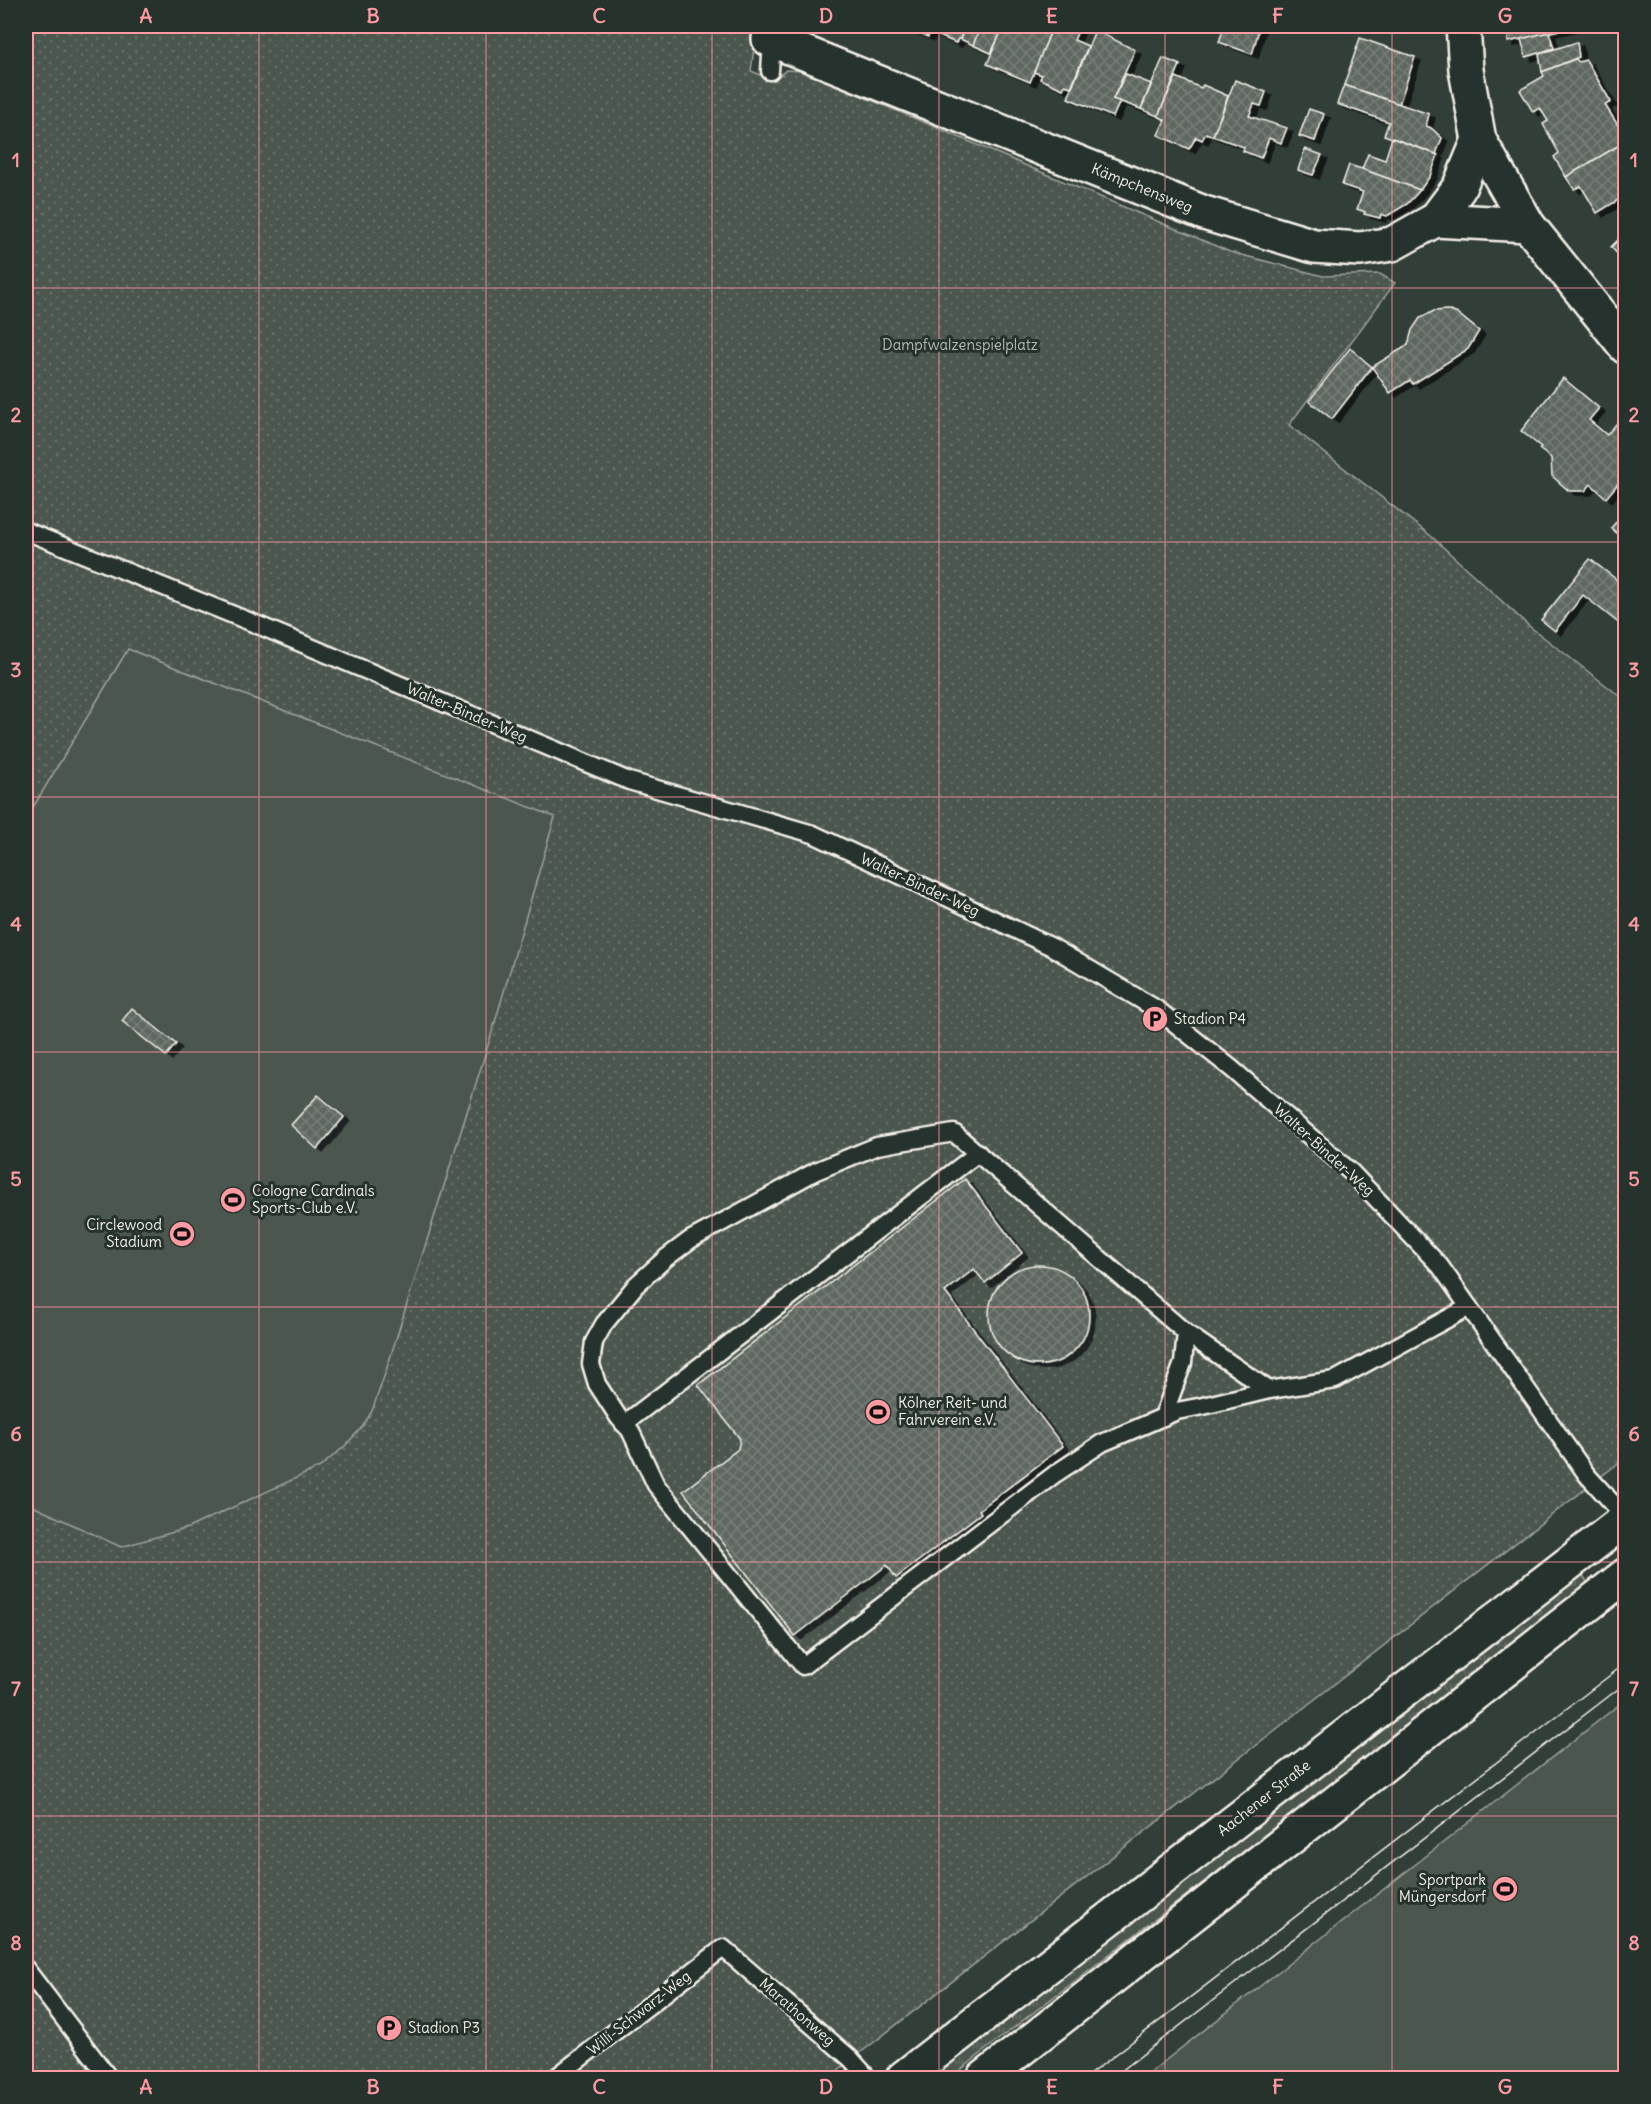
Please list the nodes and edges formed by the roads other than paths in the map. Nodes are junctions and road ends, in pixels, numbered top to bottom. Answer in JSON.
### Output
{"nodes":[{"id":1,"x":1463,"y":26,"type":"edge"},
{"id":2,"x":771,"y":44,"type":"edge"},
{"id":3,"x":1479,"y":140,"type":"junction"},
{"id":4,"x":1435,"y":220,"type":"junction"},
{"id":5,"x":1528,"y":225,"type":"junction"},
{"id":6,"x":1626,"y":347,"type":"edge"},
{"id":7,"x":26,"y":531,"type":"edge"},
{"id":8,"x":978,"y":1153,"type":"junction"},
{"id":9,"x":1469,"y":1307,"type":"junction"},
{"id":10,"x":1186,"y":1333,"type":"junction"},
{"id":11,"x":1269,"y":1390,"type":"junction"},
{"id":12,"x":1163,"y":1417,"type":"junction"},
{"id":13,"x":624,"y":1424,"type":"junction"},
{"id":14,"x":1626,"y":1518,"type":"edge"},
{"id":15,"x":1625,"y":1577,"type":"edge"},
{"id":16,"x":723,"y":1948,"type":"joint"},
{"id":17,"x":26,"y":1969,"type":"edge"},
{"id":18,"x":109,"y":2079,"type":"edge"},
{"id":19,"x":555,"y":2079,"type":"edge"},
{"id":20,"x":868,"y":2079,"type":"edge"},
{"id":21,"x":903,"y":2079,"type":"edge"},
{"id":22,"x":984,"y":2079,"type":"edge"}],
"edges":[{"from":1,"to":3,"type":"main road"},
{"from":2,"to":4,"type":"main road","name":"Kämpchensweg"},
{"from":3,"to":4,"type":"main road","name":"Kämpchensweg"},
{"from":3,"to":5,"type":"main road"},
{"from":4,"to":5,"type":"main road"},
{"from":5,"to":6,"type":"main road"},
{"from":7,"to":9,"type":"lane","name":"Walter-Binder-Weg"},
{"from":8,"to":10,"type":"lane"},
{"from":8,"to":13,"type":"lane"},
{"from":8,"to":13,"type":"lane"},
{"from":9,"to":11,"type":"lane"},
{"from":9,"to":14,"type":"lane","name":"Walter-Binder-Weg"},
{"from":10,"to":11,"type":"lane"},
{"from":10,"to":12,"type":"lane"},
{"from":11,"to":12,"type":"lane"},
{"from":12,"to":13,"type":"lane"},
{"from":14,"to":21,"type":"main road","name":"Aachener Straße"},
{"from":15,"to":22,"type":"main road"},
{"from":16,"to":19,"type":"lane","name":"Willi-Schwarz-Weg"},
{"from":16,"to":20,"type":"lane","name":"Marathonweg"},
{"from":17,"to":18,"type":"lane"}]}
